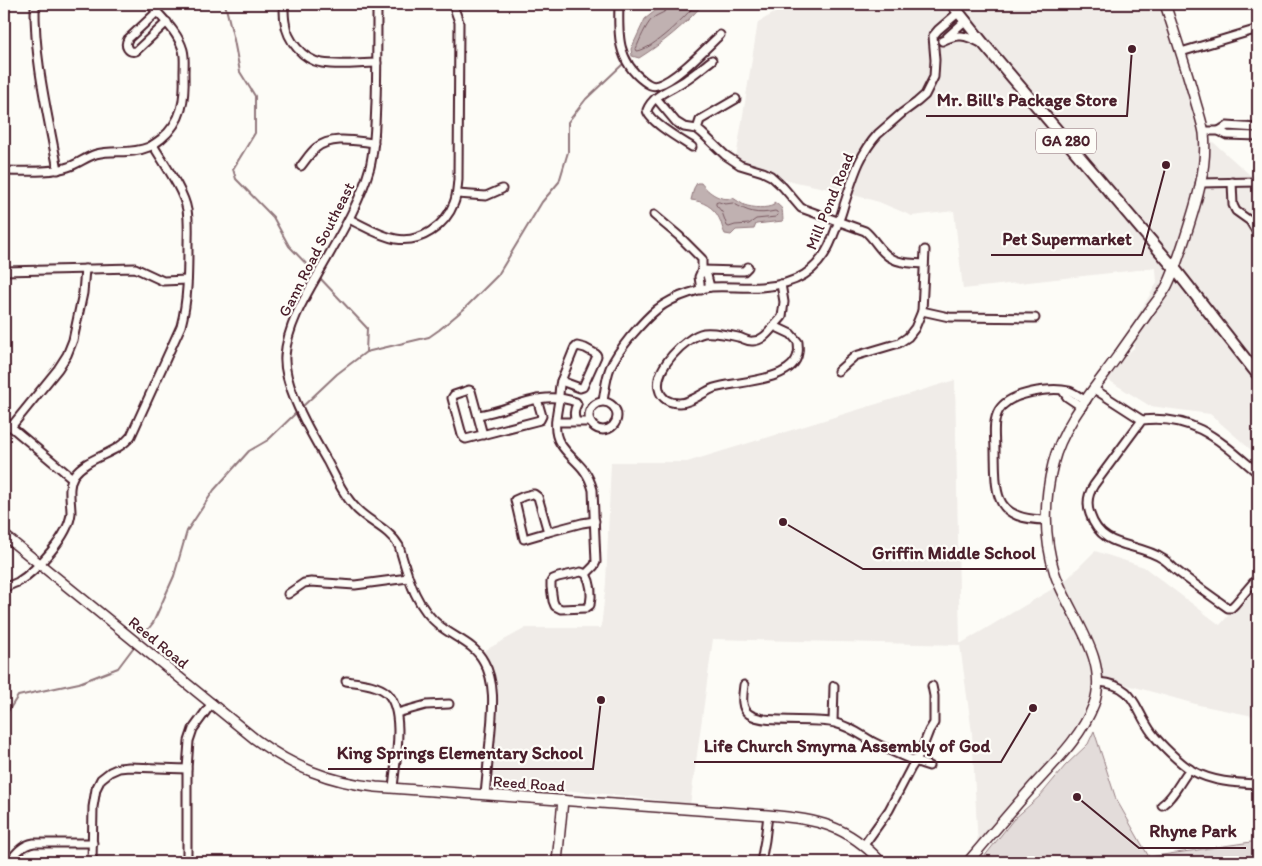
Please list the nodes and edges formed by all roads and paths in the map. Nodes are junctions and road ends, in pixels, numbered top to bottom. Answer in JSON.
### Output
{"nodes":[{"id":1,"x":35,"y":4,"type":"edge"},
{"id":2,"x":150,"y":4,"type":"edge"},
{"id":3,"x":378,"y":4,"type":"edge"},
{"id":4,"x":619,"y":4,"type":"edge"},
{"id":5,"x":952,"y":4,"type":"edge"},
{"id":6,"x":1165,"y":4,"type":"edge"},
{"id":7,"x":453,"y":5,"type":"edge"},
{"id":8,"x":284,"y":6,"type":"dead end"},
{"id":9,"x":157,"y":12,"type":"junction"},
{"id":10,"x":963,"y":16,"type":"junction"},
{"id":11,"x":167,"y":22,"type":"junction"},
{"id":12,"x":1258,"y":29,"type":"edge"},
{"id":13,"x":720,"y":34,"type":"dead end"},
{"id":14,"x":942,"y":42,"type":"junction"},
{"id":15,"x":934,"y":44,"type":"junction"},
{"id":16,"x":983,"y":44,"type":"junction"},
{"id":17,"x":1181,"y":52,"type":"junction"},
{"id":18,"x":712,"y":60,"type":"dead end"},
{"id":19,"x":377,"y":63,"type":"junction"},
{"id":20,"x":656,"y":98,"type":"junction"},
{"id":21,"x":736,"y":98,"type":"dead end"},
{"id":22,"x":1258,"y":128,"type":"edge"},
{"id":23,"x":697,"y":129,"type":"junction"},
{"id":24,"x":1204,"y":131,"type":"junction"},
{"id":25,"x":1219,"y":131,"type":"junction"},
{"id":26,"x":1258,"y":136,"type":"edge"},
{"id":27,"x":374,"y":143,"type":"junction"},
{"id":28,"x":153,"y":145,"type":"junction"},
{"id":29,"x":692,"y":147,"type":"dead end"},
{"id":30,"x":301,"y":166,"type":"dead end"},
{"id":31,"x":4,"y":170,"type":"edge"},
{"id":32,"x":58,"y":170,"type":"junction"},
{"id":33,"x":1232,"y":182,"type":"junction"},
{"id":34,"x":1258,"y":182,"type":"edge"},
{"id":35,"x":1200,"y":183,"type":"junction"},
{"id":36,"x":502,"y":189,"type":"dead end"},
{"id":37,"x":457,"y":194,"type":"junction"},
{"id":38,"x":654,"y":215,"type":"dead end"},
{"id":39,"x":349,"y":219,"type":"junction"},
{"id":40,"x":838,"y":221,"type":"junction"},
{"id":41,"x":1258,"y":234,"type":"edge"},
{"id":42,"x":925,"y":250,"type":"dead end"},
{"id":43,"x":924,"y":264,"type":"junction"},
{"id":44,"x":748,"y":267,"type":"dead end"},
{"id":45,"x":85,"y":269,"type":"junction"},
{"id":46,"x":1174,"y":269,"type":"junction"},
{"id":47,"x":702,"y":270,"type":"junction"},
{"id":48,"x":4,"y":271,"type":"edge"},
{"id":49,"x":188,"y":280,"type":"junction"},
{"id":50,"x":781,"y":284,"type":"junction"},
{"id":51,"x":710,"y":287,"type":"junction"},
{"id":52,"x":700,"y":290,"type":"junction"},
{"id":53,"x":922,"y":311,"type":"junction"},
{"id":54,"x":1035,"y":318,"type":"dead end"},
{"id":55,"x":774,"y":326,"type":"junction"},
{"id":56,"x":838,"y":371,"type":"dead end"},
{"id":57,"x":1258,"y":375,"type":"edge"},
{"id":58,"x":561,"y":381,"type":"junction"},
{"id":59,"x":1094,"y":389,"type":"junction"},
{"id":60,"x":559,"y":398,"type":"junction"},
{"id":61,"x":537,"y":399,"type":"junction"},
{"id":62,"x":603,"y":401,"type":"junction"},
{"id":63,"x":577,"y":404,"type":"junction"},
{"id":64,"x":1084,"y":404,"type":"junction"},
{"id":65,"x":591,"y":408,"type":"junction"},
{"id":66,"x":478,"y":415,"type":"junction"},
{"id":67,"x":1142,"y":420,"type":"junction"},
{"id":68,"x":4,"y":421,"type":"edge"},
{"id":69,"x":576,"y":421,"type":"junction"},
{"id":70,"x":556,"y":422,"type":"junction"},
{"id":71,"x":590,"y":422,"type":"junction"},
{"id":72,"x":11,"y":427,"type":"junction"},
{"id":73,"x":483,"y":434,"type":"junction"},
{"id":74,"x":1258,"y":473,"type":"edge"},
{"id":75,"x":72,"y":478,"type":"junction"},
{"id":76,"x":1046,"y":520,"type":"junction"},
{"id":77,"x":595,"y":521,"type":"junction"},
{"id":78,"x":548,"y":532,"type":"junction"},
{"id":79,"x":4,"y":535,"type":"edge"},
{"id":80,"x":39,"y":563,"type":"junction"},
{"id":81,"x":586,"y":574,"type":"junction"},
{"id":82,"x":1258,"y":577,"type":"edge"},
{"id":83,"x":408,"y":578,"type":"junction"},
{"id":84,"x":4,"y":588,"type":"edge"},
{"id":85,"x":288,"y":594,"type":"dead end"},
{"id":86,"x":346,"y":681,"type":"dead end"},
{"id":87,"x":1098,"y":682,"type":"junction"},
{"id":88,"x":744,"y":685,"type":"dead end"},
{"id":89,"x":834,"y":686,"type":"dead end"},
{"id":90,"x":932,"y":686,"type":"dead end"},
{"id":91,"x":212,"y":703,"type":"junction"},
{"id":92,"x":449,"y":704,"type":"dead end"},
{"id":93,"x":397,"y":713,"type":"junction"},
{"id":94,"x":833,"y":722,"type":"junction"},
{"id":95,"x":915,"y":762,"type":"junction"},
{"id":96,"x":928,"y":766,"type":"dead end"},
{"id":97,"x":187,"y":769,"type":"junction"},
{"id":98,"x":1190,"y":769,"type":"junction"},
{"id":99,"x":1258,"y":784,"type":"edge"},
{"id":100,"x":393,"y":788,"type":"junction"},
{"id":101,"x":485,"y":794,"type":"junction"},
{"id":102,"x":563,"y":800,"type":"junction"},
{"id":103,"x":1162,"y":805,"type":"dead end"},
{"id":104,"x":768,"y":815,"type":"junction"},
{"id":105,"x":92,"y":843,"type":"junction"},
{"id":106,"x":864,"y":845,"type":"junction"},
{"id":107,"x":8,"y":862,"type":"edge"},
{"id":108,"x":92,"y":862,"type":"edge"},
{"id":109,"x":187,"y":862,"type":"edge"},
{"id":110,"x":557,"y":862,"type":"edge"},
{"id":111,"x":761,"y":862,"type":"edge"},
{"id":112,"x":881,"y":862,"type":"edge"},
{"id":113,"x":968,"y":862,"type":"edge"}],
"edges":[{"from":1,"to":32,"type":"street"},
{"from":2,"to":9,"type":"street"},
{"from":3,"to":19,"type":"street","name":"Gann Road Southeast"},
{"from":4,"to":13,"type":"street"},
{"from":5,"to":10,"type":"main road","number":"GA 280"},
{"from":6,"to":17,"type":"street"},
{"from":7,"to":37,"type":"street"},
{"from":8,"to":19,"type":"street"},
{"from":9,"to":11,"type":"street"},
{"from":9,"to":11,"type":"street"},
{"from":10,"to":14,"type":"street"},
{"from":10,"to":15,"type":"street","name":"Mill Pond Road"},
{"from":10,"to":16,"type":"main road","number":"GA 280"},
{"from":11,"to":28,"type":"street"},
{"from":12,"to":17,"type":"street"},
{"from":14,"to":15,"type":"street"},
{"from":14,"to":16,"type":"street"},
{"from":15,"to":40,"type":"street","name":"Mill Pond Road"},
{"from":16,"to":46,"type":"main road","number":"GA 280"},
{"from":17,"to":24,"type":"street"},
{"from":18,"to":20,"type":"street"},
{"from":19,"to":27,"type":"street","name":"Gann Road Southeast"},
{"from":20,"to":23,"type":"street"},
{"from":20,"to":29,"type":"street"},
{"from":21,"to":23,"type":"street"},
{"from":22,"to":25,"type":"street"},
{"from":23,"to":40,"type":"street"},
{"from":24,"to":25,"type":"street"},
{"from":24,"to":35,"type":"street"},
{"from":25,"to":26,"type":"street"},
{"from":27,"to":30,"type":"street"},
{"from":27,"to":39,"type":"street","name":"Gann Road Southeast"},
{"from":28,"to":32,"type":"street"},
{"from":28,"to":49,"type":"street"},
{"from":31,"to":32,"type":"street"},
{"from":33,"to":34,"type":"street"},
{"from":33,"to":35,"type":"street"},
{"from":33,"to":41,"type":"street"},
{"from":35,"to":46,"type":"street"},
{"from":36,"to":37,"type":"street"},
{"from":37,"to":39,"type":"street"},
{"from":38,"to":47,"type":"street"},
{"from":39,"to":83,"type":"street","name":"Gann Road Southeast"},
{"from":40,"to":43,"type":"street"},
{"from":40,"to":50,"type":"street","name":"Mill Pond Road"},
{"from":42,"to":43,"type":"street"},
{"from":43,"to":53,"type":"street"},
{"from":44,"to":47,"type":"street"},
{"from":45,"to":48,"type":"street"},
{"from":45,"to":49,"type":"street"},
{"from":45,"to":72,"type":"street"},
{"from":46,"to":57,"type":"main road","number":"GA 280"},
{"from":46,"to":59,"type":"street"},
{"from":47,"to":51,"type":"street"},
{"from":47,"to":52,"type":"street"},
{"from":49,"to":75,"type":"street"},
{"from":50,"to":51,"type":"street","name":"Mill Pond Road"},
{"from":50,"to":55,"type":"street"},
{"from":51,"to":52,"type":"street","name":"Mill Pond Road"},
{"from":52,"to":62,"type":"street","name":"Mill Pond Road"},
{"from":53,"to":54,"type":"street"},
{"from":53,"to":56,"type":"street"},
{"from":55,"to":55,"type":"street"},
{"from":58,"to":58,"type":"street"},
{"from":58,"to":60,"type":"street"},
{"from":59,"to":64,"type":"street"},
{"from":59,"to":67,"type":"street"},
{"from":60,"to":61,"type":"street"},
{"from":60,"to":63,"type":"street"},
{"from":60,"to":70,"type":"street"},
{"from":61,"to":66,"type":"street"},
{"from":61,"to":73,"type":"street"},
{"from":62,"to":65,"type":"street"},
{"from":62,"to":71,"type":"street"},
{"from":63,"to":65,"type":"street"},
{"from":63,"to":69,"type":"street"},
{"from":64,"to":76,"type":"street"},
{"from":64,"to":76,"type":"street"},
{"from":65,"to":71,"type":"street"},
{"from":66,"to":73,"type":"street"},
{"from":66,"to":73,"type":"street"},
{"from":67,"to":74,"type":"street"},
{"from":67,"to":82,"type":"street"},
{"from":68,"to":72,"type":"street"},
{"from":69,"to":70,"type":"street"},
{"from":69,"to":71,"type":"street"},
{"from":70,"to":77,"type":"street"},
{"from":72,"to":75,"type":"street"},
{"from":75,"to":80,"type":"street"},
{"from":76,"to":87,"type":"street"},
{"from":77,"to":78,"type":"street"},
{"from":77,"to":81,"type":"street"},
{"from":78,"to":78,"type":"street"},
{"from":79,"to":80,"type":"street","name":"Reed Road"},
{"from":80,"to":84,"type":"street"},
{"from":80,"to":91,"type":"street","name":"Reed Road"},
{"from":81,"to":81,"type":"street"},
{"from":83,"to":85,"type":"street"},
{"from":83,"to":101,"type":"street","name":"Gann Road Southeast"},
{"from":86,"to":93,"type":"street"},
{"from":87,"to":98,"type":"street"},
{"from":87,"to":113,"type":"street"},
{"from":88,"to":94,"type":"street"},
{"from":89,"to":94,"type":"street"},
{"from":90,"to":95,"type":"street"},
{"from":91,"to":97,"type":"street"},
{"from":91,"to":100,"type":"street","name":"Reed Road"},
{"from":92,"to":93,"type":"street"},
{"from":93,"to":100,"type":"street"},
{"from":94,"to":95,"type":"street"},
{"from":95,"to":96,"type":"street"},
{"from":95,"to":106,"type":"street"},
{"from":97,"to":105,"type":"street"},
{"from":97,"to":109,"type":"street"},
{"from":98,"to":99,"type":"street"},
{"from":98,"to":103,"type":"street"},
{"from":100,"to":101,"type":"street","name":"Reed Road"},
{"from":101,"to":102,"type":"street","name":"Reed Road"},
{"from":102,"to":104,"type":"street","name":"Reed Road"},
{"from":102,"to":110,"type":"street"},
{"from":104,"to":106,"type":"street","name":"Reed Road"},
{"from":104,"to":111,"type":"street"},
{"from":105,"to":107,"type":"street"},
{"from":105,"to":108,"type":"street"},
{"from":106,"to":112,"type":"street","name":"Reed Road"}]}
